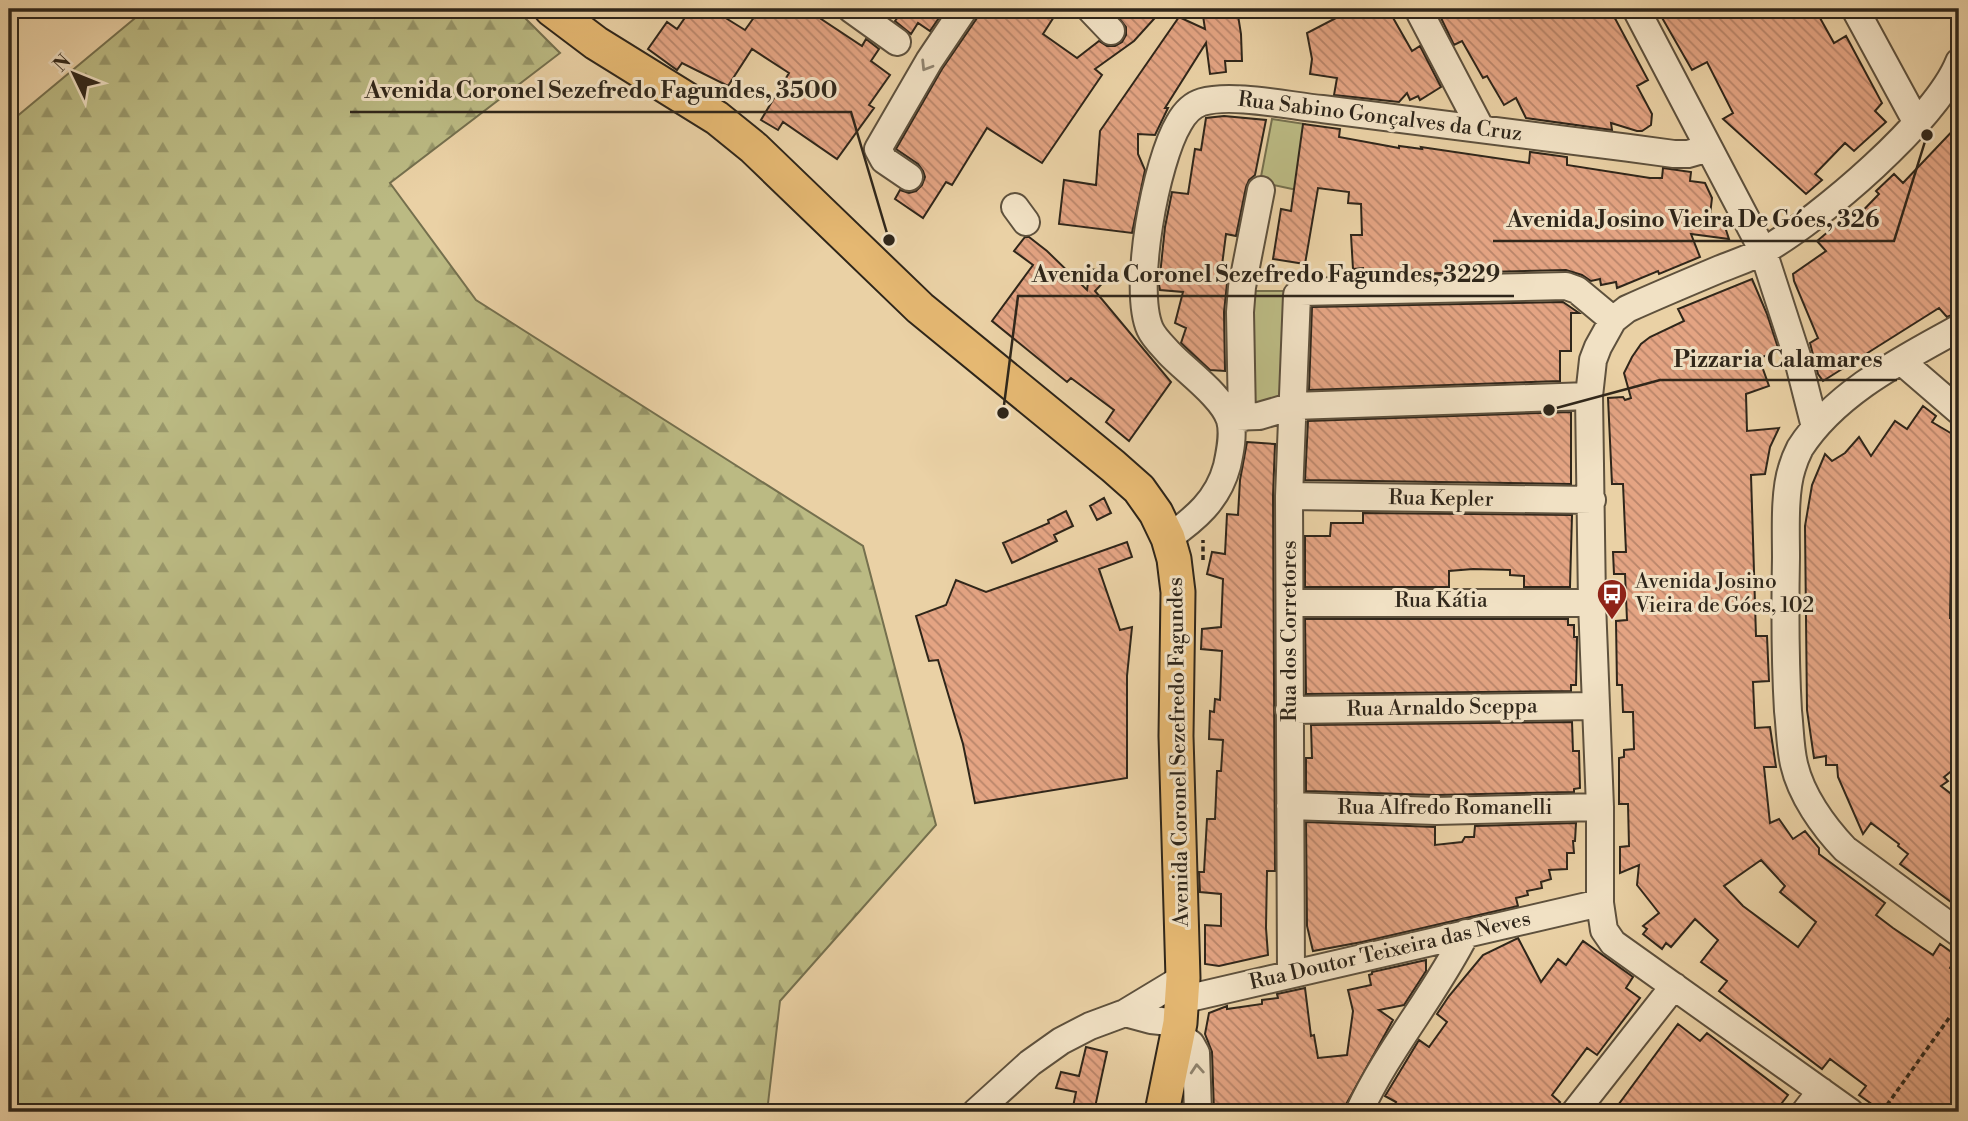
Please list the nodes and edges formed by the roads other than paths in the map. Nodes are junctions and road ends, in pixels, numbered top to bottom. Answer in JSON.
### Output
{"nodes":[{"id":1,"x":551,"y":9,"type":"edge"},
{"id":2,"x":851,"y":9,"type":"edge"},
{"id":3,"x":964,"y":9,"type":"edge"},
{"id":4,"x":1090,"y":9,"type":"edge"},
{"id":5,"x":1418,"y":9,"type":"edge"},
{"id":6,"x":1636,"y":9,"type":"edge"},
{"id":7,"x":1855,"y":9,"type":"edge"},
{"id":8,"x":1111,"y":31,"type":"dead end"},
{"id":9,"x":897,"y":42,"type":"dead end"},
{"id":10,"x":1958,"y":70,"type":"edge"},
{"id":11,"x":1917,"y":123,"type":"junction"},
{"id":12,"x":1480,"y":127,"type":"junction"},
{"id":13,"x":1709,"y":148,"type":"junction"},
{"id":14,"x":909,"y":177,"type":"dead end"},
{"id":15,"x":1261,"y":191,"type":"dead end"},
{"id":16,"x":1763,"y":251,"type":"junction"},
{"id":17,"x":1613,"y":320,"type":"junction"},
{"id":18,"x":1959,"y":328,"type":"edge"},
{"id":19,"x":1901,"y":361,"type":"junction"},
{"id":20,"x":1589,"y":396,"type":"junction"},
{"id":21,"x":1293,"y":406,"type":"junction"},
{"id":22,"x":1959,"y":411,"type":"edge"},
{"id":23,"x":1236,"y":417,"type":"junction"},
{"id":24,"x":1815,"y":427,"type":"junction"},
{"id":25,"x":1289,"y":496,"type":"junction"},
{"id":26,"x":1592,"y":500,"type":"junction"},
{"id":27,"x":1168,"y":538,"type":"junction"},
{"id":28,"x":1290,"y":603,"type":"junction"},
{"id":29,"x":1592,"y":603,"type":"junction"},
{"id":30,"x":1595,"y":706,"type":"junction"},
{"id":31,"x":1289,"y":710,"type":"junction"},
{"id":32,"x":1290,"y":806,"type":"junction"},
{"id":33,"x":1600,"y":807,"type":"junction"},
{"id":34,"x":1600,"y":903,"type":"junction"},
{"id":35,"x":1466,"y":933,"type":"junction"},
{"id":36,"x":1959,"y":933,"type":"edge"},
{"id":37,"x":1291,"y":974,"type":"junction"},
{"id":38,"x":1674,"y":986,"type":"junction"},
{"id":39,"x":1180,"y":1009,"type":"junction"},
{"id":40,"x":1125,"y":1013,"type":"junction"},
{"id":41,"x":1821,"y":1091,"type":"junction"},
{"id":42,"x":976,"y":1112,"type":"edge"},
{"id":43,"x":1162,"y":1112,"type":"edge"},
{"id":44,"x":1198,"y":1112,"type":"edge"},
{"id":45,"x":1359,"y":1112,"type":"edge"},
{"id":46,"x":1575,"y":1112,"type":"edge"},
{"id":47,"x":1805,"y":1112,"type":"edge"},
{"id":48,"x":1850,"y":1112,"type":"edge"}],
"edges":[{"from":1,"to":27,"type":"main road","name":"Avenida Coronel Sezefredo Fagundes"},
{"from":2,"to":9,"type":"street"},
{"from":3,"to":14,"type":"street","one_way":true},
{"from":4,"to":8,"type":"street"},
{"from":5,"to":12,"type":"street"},
{"from":6,"to":13,"type":"street"},
{"from":7,"to":11,"type":"street"},
{"from":10,"to":11,"type":"street"},
{"from":11,"to":16,"type":"street"},
{"from":12,"to":13,"type":"street","name":"Rua Sabino Gonçalves da Cruz"},
{"from":12,"to":23,"type":"street","name":"Rua Sabino Gonçalves da Cruz"},
{"from":13,"to":16,"type":"street"},
{"from":15,"to":23,"type":"street"},
{"from":16,"to":17,"type":"street"},
{"from":16,"to":24,"type":"street"},
{"from":17,"to":20,"type":"street"},
{"from":17,"to":21,"type":"street","name":"Rua dos Corretores"},
{"from":18,"to":19,"type":"street"},
{"from":19,"to":22,"type":"street"},
{"from":19,"to":24,"type":"street"},
{"from":20,"to":21,"type":"street"},
{"from":20,"to":26,"type":"street"},
{"from":21,"to":23,"type":"street"},
{"from":21,"to":25,"type":"street","name":"Rua dos Corretores"},
{"from":23,"to":27,"type":"street"},
{"from":24,"to":36,"type":"street"},
{"from":25,"to":26,"type":"street","name":"Rua Kepler"},
{"from":25,"to":28,"type":"street","name":"Rua dos Corretores"},
{"from":26,"to":29,"type":"street"},
{"from":27,"to":39,"type":"main road","name":"Avenida Coronel Sezefredo Fagundes"},
{"from":28,"to":29,"type":"street","name":"Rua Kátia"},
{"from":28,"to":31,"type":"street","name":"Rua dos Corretores"},
{"from":29,"to":30,"type":"street"},
{"from":30,"to":31,"type":"street","name":"Rua Arnaldo Sceppa"},
{"from":30,"to":33,"type":"street"},
{"from":31,"to":32,"type":"street","name":"Rua dos Corretores"},
{"from":32,"to":33,"type":"street","name":"Rua Alfredo Romanelli"},
{"from":32,"to":37,"type":"street","name":"Rua dos Corretores"},
{"from":33,"to":34,"type":"street"},
{"from":34,"to":35,"type":"street","name":"Rua Doutor Teixeira das Neves"},
{"from":34,"to":38,"type":"street"},
{"from":35,"to":37,"type":"street","name":"Rua Doutor Teixeira das Neves"},
{"from":35,"to":45,"type":"street"},
{"from":37,"to":39,"type":"street","name":"Rua Doutor Teixeira das Neves"},
{"from":38,"to":41,"type":"street"},
{"from":38,"to":46,"type":"street"},
{"from":39,"to":40,"type":"street"},
{"from":39,"to":40,"type":"street"},
{"from":39,"to":43,"type":"main road","name":"Avenida Coronel Sezefredo Fagundes"},
{"from":44,"to":39,"type":"street","one_way":true},
{"from":40,"to":42,"type":"street"},
{"from":41,"to":47,"type":"street"},
{"from":41,"to":48,"type":"street"}]}
